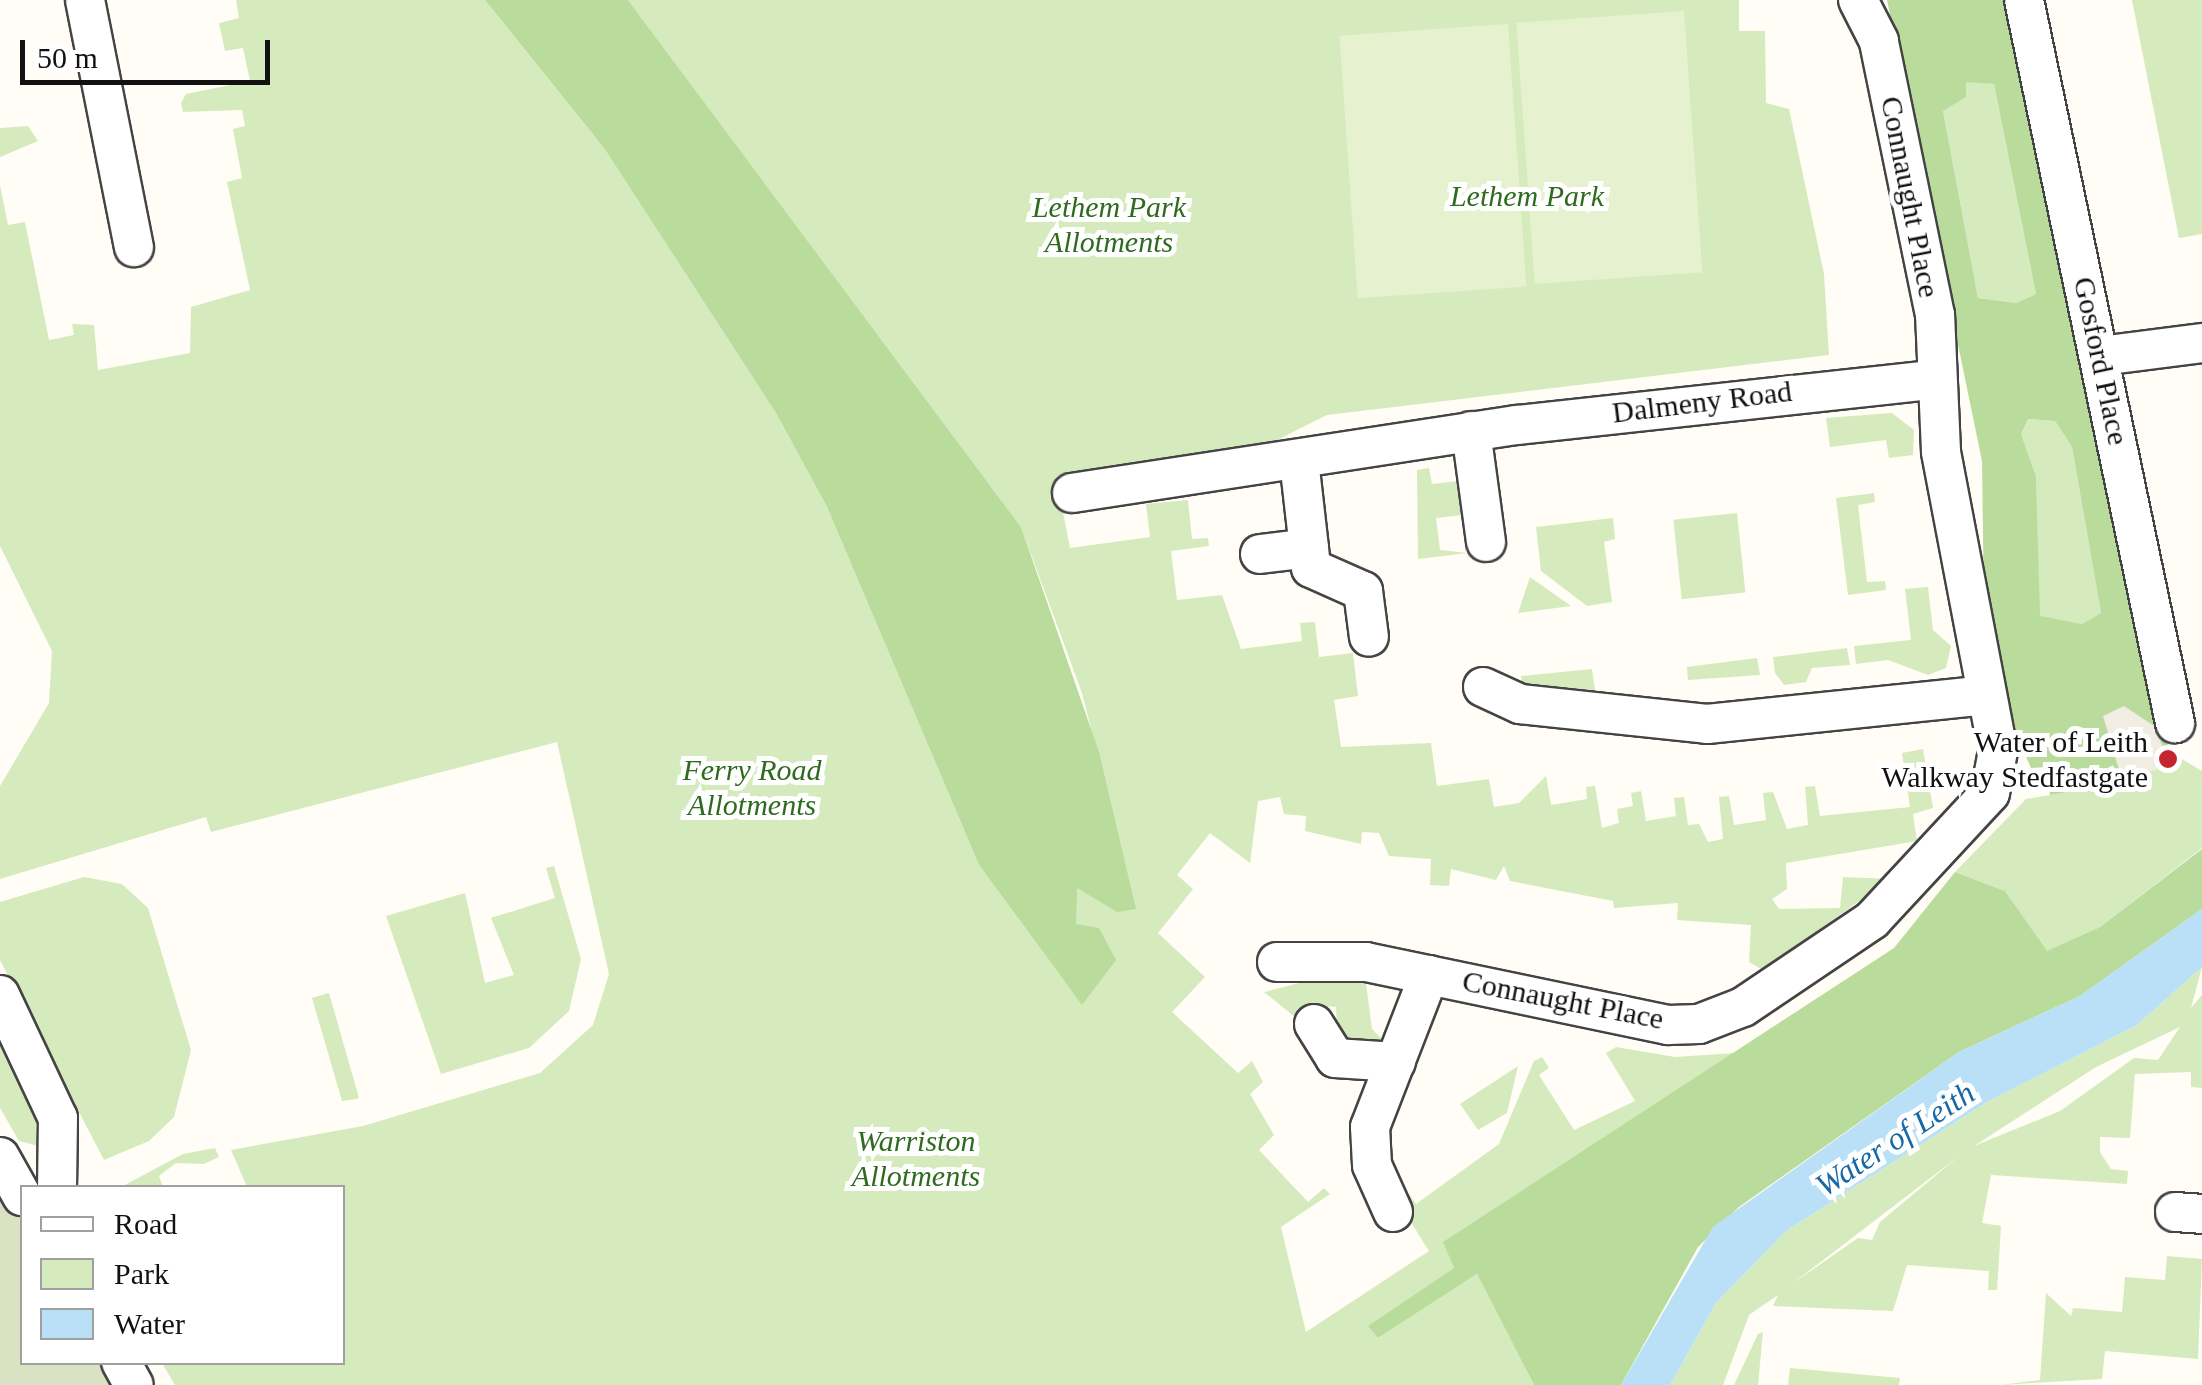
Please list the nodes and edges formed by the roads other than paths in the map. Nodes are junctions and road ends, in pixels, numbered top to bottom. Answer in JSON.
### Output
{"nodes":[{"id":1,"x":85,"y":0,"type":"edge"},
{"id":2,"x":1858,"y":0,"type":"edge"},
{"id":3,"x":2024,"y":0,"type":"edge"},
{"id":4,"x":134,"y":247,"type":"dead end"},
{"id":5,"x":2202,"y":344,"type":"edge"},
{"id":6,"x":2101,"y":356,"type":"junction"},
{"id":7,"x":1932,"y":380,"type":"junction"},
{"id":8,"x":1472,"y":431,"type":"junction"},
{"id":9,"x":1299,"y":460,"type":"junction"},
{"id":10,"x":1072,"y":493,"type":"dead end"},
{"id":11,"x":1486,"y":542,"type":"dead end"},
{"id":12,"x":1309,"y":548,"type":"junction"},
{"id":13,"x":1260,"y":554,"type":"dead end"},
{"id":14,"x":1369,"y":637,"type":"dead end"},
{"id":15,"x":1483,"y":687,"type":"dead end"},
{"id":16,"x":1987,"y":695,"type":"junction"},
{"id":17,"x":2175,"y":723,"type":"dead end"},
{"id":18,"x":1277,"y":962,"type":"dead end"},
{"id":19,"x":1429,"y":975,"type":"junction"},
{"id":20,"x":0,"y":995,"type":"edge"},
{"id":21,"x":1314,"y":1024,"type":"dead end"},
{"id":22,"x":1396,"y":1062,"type":"junction"},
{"id":23,"x":0,"y":1157,"type":"edge"},
{"id":24,"x":57,"y":1185,"type":"edge"},
{"id":25,"x":20,"y":1192,"type":"edge"},
{"id":26,"x":1393,"y":1212,"type":"dead end"}],
"edges":[{"from":1,"to":4,"type":"street"},
{"from":2,"to":7,"type":"street","name":"Connaught Place"},
{"from":3,"to":6,"type":"street","name":"Gosford Place"},
{"from":5,"to":6,"type":"street"},
{"from":6,"to":17,"type":"street","name":"Gosford Place"},
{"from":7,"to":8,"type":"street","name":"Dalmeny Road"},
{"from":7,"to":16,"type":"street","name":"Connaught Place"},
{"from":8,"to":9,"type":"street","name":"Dalmeny Road"},
{"from":8,"to":11,"type":"street"},
{"from":9,"to":10,"type":"street","name":"Dalmeny Road"},
{"from":9,"to":12,"type":"street"},
{"from":12,"to":13,"type":"street"},
{"from":12,"to":14,"type":"street"},
{"from":15,"to":16,"type":"street"},
{"from":16,"to":19,"type":"street","name":"Connaught Place"},
{"from":18,"to":19,"type":"street","name":"Connaught Place"},
{"from":19,"to":22,"type":"street","name":"Connaught Place"},
{"from":20,"to":24,"type":"street"},
{"from":21,"to":22,"type":"street"},
{"from":22,"to":26,"type":"street","name":"Connaught Place"},
{"from":23,"to":25,"type":"street"}]}
